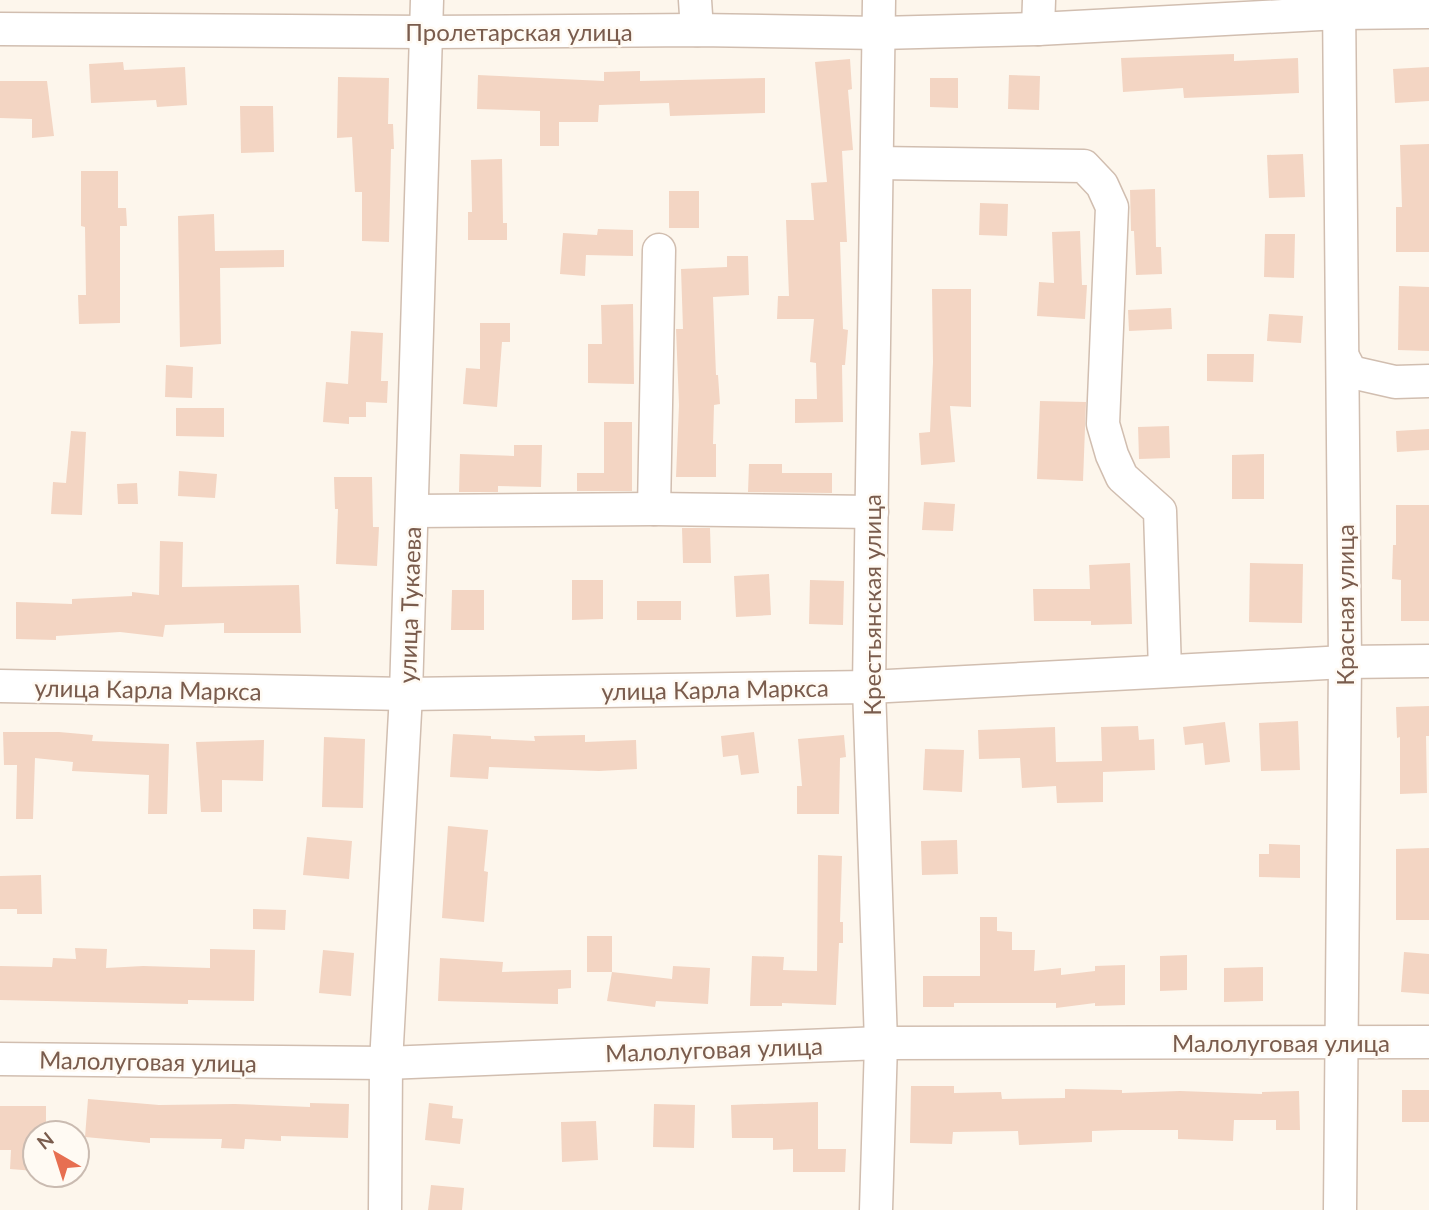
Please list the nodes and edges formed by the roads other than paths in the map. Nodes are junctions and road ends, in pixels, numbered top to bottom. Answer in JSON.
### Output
{"nodes":[{"id":1,"x":427,"y":0,"type":"edge"},
{"id":2,"x":879,"y":0,"type":"edge"},
{"id":3,"x":1339,"y":7,"type":"edge"},
{"id":4,"x":1429,"y":12,"type":"edge"},
{"id":5,"x":1038,"y":14,"type":"edge"},
{"id":6,"x":696,"y":15,"type":"edge"},
{"id":7,"x":0,"y":29,"type":"edge"},
{"id":8,"x":426,"y":32,"type":"junction"},
{"id":9,"x":879,"y":33,"type":"junction"},
{"id":10,"x":877,"y":163,"type":"junction"},
{"id":11,"x":659,"y":250,"type":"dead end"},
{"id":12,"x":1343,"y":357,"type":"junction"},
{"id":13,"x":1429,"y":381,"type":"edge"},
{"id":14,"x":654,"y":509,"type":"junction"},
{"id":15,"x":412,"y":511,"type":"junction"},
{"id":16,"x":872,"y":512,"type":"junction"},
{"id":17,"x":1429,"y":661,"type":"edge"},
{"id":18,"x":1345,"y":662,"type":"junction"},
{"id":19,"x":1165,"y":671,"type":"junction"},
{"id":20,"x":0,"y":686,"type":"edge"},
{"id":21,"x":869,"y":687,"type":"junction"},
{"id":22,"x":406,"y":694,"type":"junction"},
{"id":23,"x":1341,"y":1041,"type":"junction"},
{"id":24,"x":1429,"y":1042,"type":"edge"},
{"id":25,"x":881,"y":1043,"type":"junction"},
{"id":26,"x":0,"y":1059,"type":"edge"},
{"id":27,"x":386,"y":1063,"type":"junction"},
{"id":28,"x":385,"y":1210,"type":"edge"},
{"id":29,"x":876,"y":1210,"type":"edge"},
{"id":30,"x":1340,"y":1210,"type":"edge"}],
"edges":[{"from":1,"to":8,"type":"street","name":"улица Тукаева"},
{"from":2,"to":9,"type":"street","name":"Крестьянская улица"},
{"from":3,"to":4,"type":"street","name":"Пролетарская улица"},
{"from":3,"to":5,"type":"street","name":"Пролетарская улица"},
{"from":3,"to":12,"type":"street","name":"Красная улица"},
{"from":5,"to":9,"type":"street","name":"Пролетарская улица"},
{"from":6,"to":8,"type":"street","name":"Пролетарская улица"},
{"from":6,"to":9,"type":"street","name":"Пролетарская улица"},
{"from":7,"to":8,"type":"street","name":"Пролетарская улица"},
{"from":8,"to":15,"type":"street","name":"улица Тукаева"},
{"from":9,"to":10,"type":"street","name":"Крестьянская улица"},
{"from":10,"to":16,"type":"street","name":"Крестьянская улица"},
{"from":10,"to":19,"type":"street"},
{"from":11,"to":14,"type":"street"},
{"from":12,"to":13,"type":"street"},
{"from":12,"to":18,"type":"street","name":"Красная улица"},
{"from":14,"to":15,"type":"street"},
{"from":14,"to":16,"type":"street"},
{"from":15,"to":22,"type":"street","name":"улица Тукаева"},
{"from":16,"to":21,"type":"street","name":"Крестьянская улица"},
{"from":17,"to":18,"type":"street","name":"улица Карла Маркса"},
{"from":18,"to":19,"type":"street","name":"улица Карла Маркса"},
{"from":18,"to":23,"type":"street","name":"Красная улица"},
{"from":19,"to":21,"type":"street","name":"улица Карла Маркса"},
{"from":20,"to":22,"type":"street","name":"улица Карла Маркса"},
{"from":21,"to":22,"type":"street","name":"улица Карла Маркса"},
{"from":21,"to":25,"type":"street","name":"Крестьянская улица"},
{"from":22,"to":27,"type":"street","name":"улица Тукаева"},
{"from":23,"to":24,"type":"street","name":"Малолуговая улица"},
{"from":23,"to":25,"type":"street","name":"Малолуговая улица"},
{"from":23,"to":30,"type":"street","name":"Красная улица"},
{"from":25,"to":27,"type":"street","name":"Малолуговая улица"},
{"from":25,"to":29,"type":"street","name":"Крестьянская улица"},
{"from":26,"to":27,"type":"street","name":"Малолуговая улица"},
{"from":27,"to":28,"type":"street","name":"улица Тукаева"}]}
